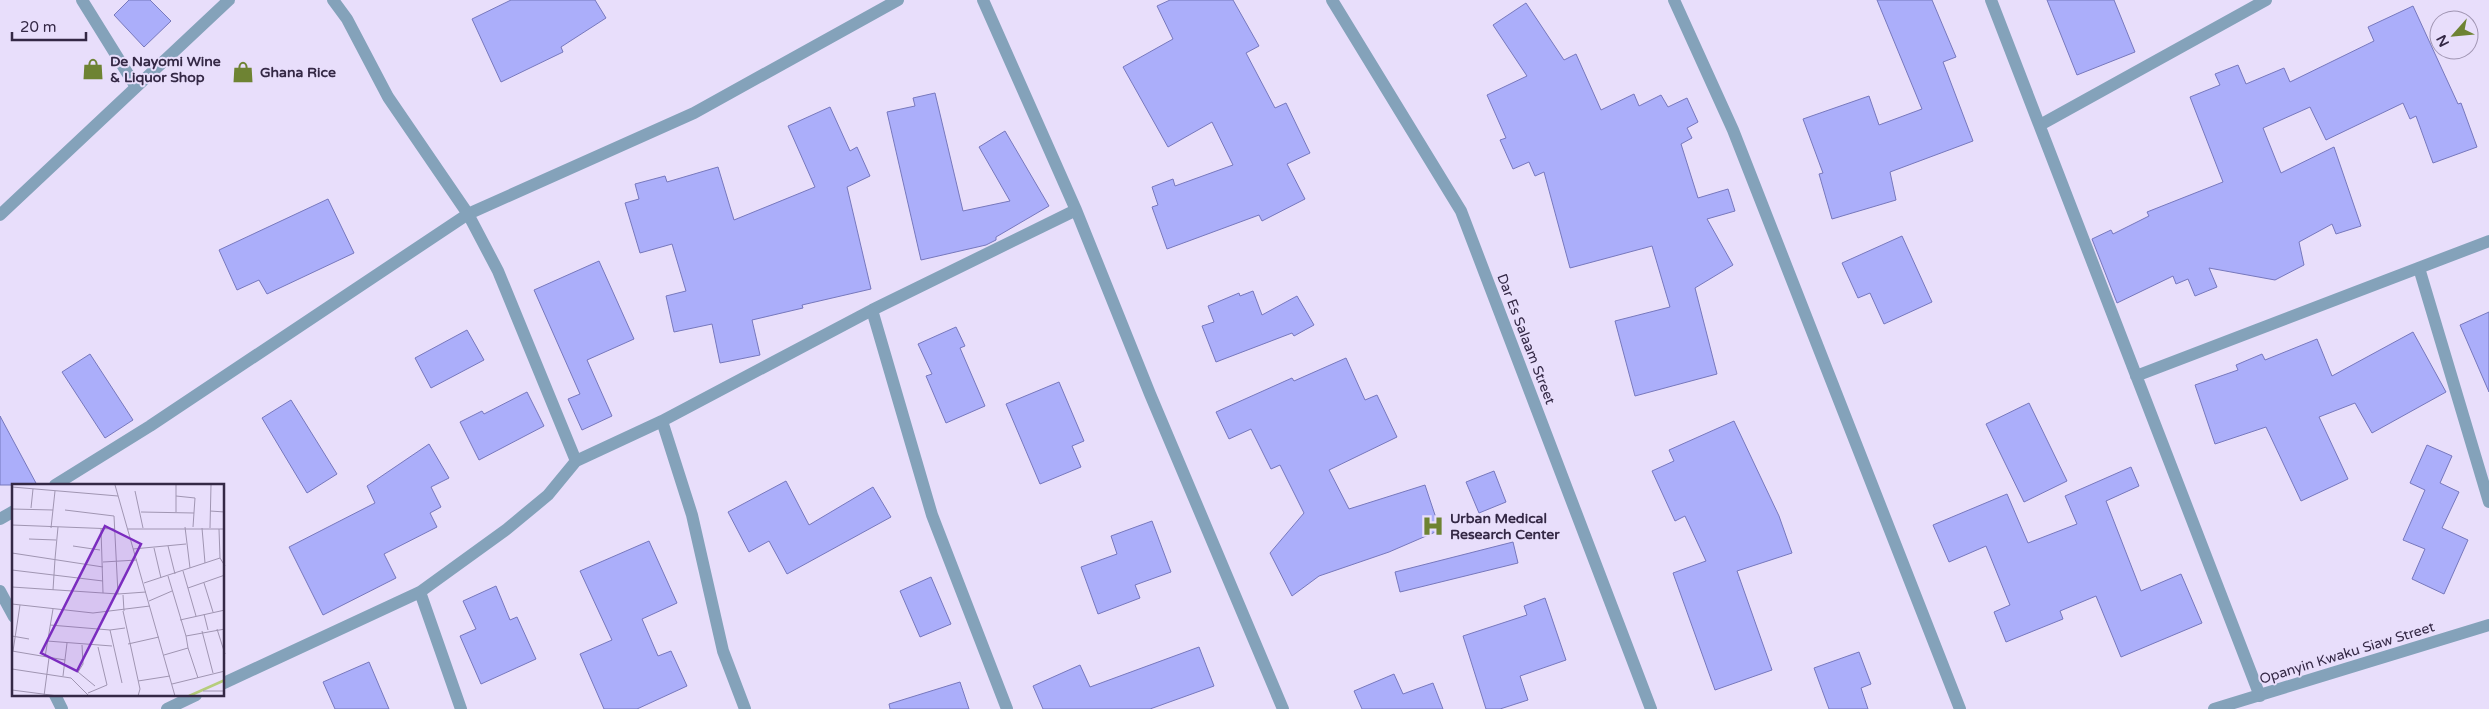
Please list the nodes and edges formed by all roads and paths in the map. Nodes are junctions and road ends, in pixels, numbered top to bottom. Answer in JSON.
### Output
{"nodes":[{"id":1,"x":82,"y":0,"type":"edge"},
{"id":2,"x":229,"y":0,"type":"edge"},
{"id":3,"x":333,"y":0,"type":"edge"},
{"id":4,"x":898,"y":0,"type":"edge"},
{"id":5,"x":983,"y":0,"type":"edge"},
{"id":6,"x":1332,"y":0,"type":"edge"},
{"id":7,"x":1674,"y":0,"type":"edge"},
{"id":8,"x":1991,"y":0,"type":"edge"},
{"id":9,"x":2266,"y":0,"type":"edge"},
{"id":10,"x":136,"y":87,"type":"junction"},
{"id":11,"x":2040,"y":125,"type":"junction"},
{"id":12,"x":1076,"y":210,"type":"junction"},
{"id":13,"x":468,"y":214,"type":"junction"},
{"id":14,"x":0,"y":215,"type":"edge"},
{"id":15,"x":2489,"y":241,"type":"edge"},
{"id":16,"x":2419,"y":268,"type":"junction"},
{"id":17,"x":872,"y":310,"type":"junction"},
{"id":18,"x":2136,"y":376,"type":"junction"},
{"id":19,"x":662,"y":421,"type":"junction"},
{"id":20,"x":576,"y":461,"type":"junction"},
{"id":21,"x":57,"y":484,"type":"edge"},
{"id":22,"x":2489,"y":502,"type":"edge"},
{"id":23,"x":12,"y":512,"type":"edge"},
{"id":24,"x":0,"y":520,"type":"edge"},
{"id":25,"x":0,"y":591,"type":"edge"},
{"id":26,"x":420,"y":592,"type":"junction"},
{"id":27,"x":12,"y":613,"type":"edge"},
{"id":28,"x":2489,"y":625,"type":"edge"},
{"id":29,"x":225,"y":683,"type":"edge"},
{"id":30,"x":56,"y":696,"type":"edge"},
{"id":31,"x":194,"y":696,"type":"edge"},
{"id":32,"x":2260,"y":696,"type":"junction"},
{"id":33,"x":62,"y":709,"type":"edge"},
{"id":34,"x":167,"y":709,"type":"edge"},
{"id":35,"x":461,"y":709,"type":"edge"},
{"id":36,"x":744,"y":709,"type":"edge"},
{"id":37,"x":1007,"y":709,"type":"edge"},
{"id":38,"x":1283,"y":709,"type":"edge"},
{"id":39,"x":1650,"y":709,"type":"edge"},
{"id":40,"x":1960,"y":709,"type":"edge"},
{"id":41,"x":2214,"y":709,"type":"edge"}],
"edges":[{"from":1,"to":10,"type":"street"},
{"from":2,"to":10,"type":"street"},
{"from":3,"to":13,"type":"street"},
{"from":4,"to":13,"type":"street"},
{"from":5,"to":12,"type":"street"},
{"from":6,"to":39,"type":"street","name":"Dar Es Salaam Street"},
{"from":7,"to":40,"type":"street"},
{"from":8,"to":11,"type":"street"},
{"from":9,"to":11,"type":"street"},
{"from":10,"to":14,"type":"street"},
{"from":11,"to":18,"type":"street"},
{"from":12,"to":17,"type":"street"},
{"from":12,"to":38,"type":"street"},
{"from":13,"to":20,"type":"street"},
{"from":13,"to":21,"type":"street"},
{"from":15,"to":16,"type":"street"},
{"from":16,"to":18,"type":"street"},
{"from":16,"to":22,"type":"street"},
{"from":17,"to":19,"type":"street"},
{"from":17,"to":37,"type":"street"},
{"from":18,"to":32,"type":"street"},
{"from":19,"to":20,"type":"street"},
{"from":19,"to":36,"type":"street"},
{"from":20,"to":26,"type":"street"},
{"from":23,"to":24,"type":"street"},
{"from":25,"to":27,"type":"street"},
{"from":26,"to":29,"type":"street"},
{"from":26,"to":35,"type":"street"},
{"from":28,"to":32,"type":"street","name":"Opanyin Kwaku Siaw Street"},
{"from":30,"to":33,"type":"street"},
{"from":31,"to":34,"type":"street"},
{"from":32,"to":41,"type":"street","name":"Opanyin Kwaku Siaw Street"}]}
